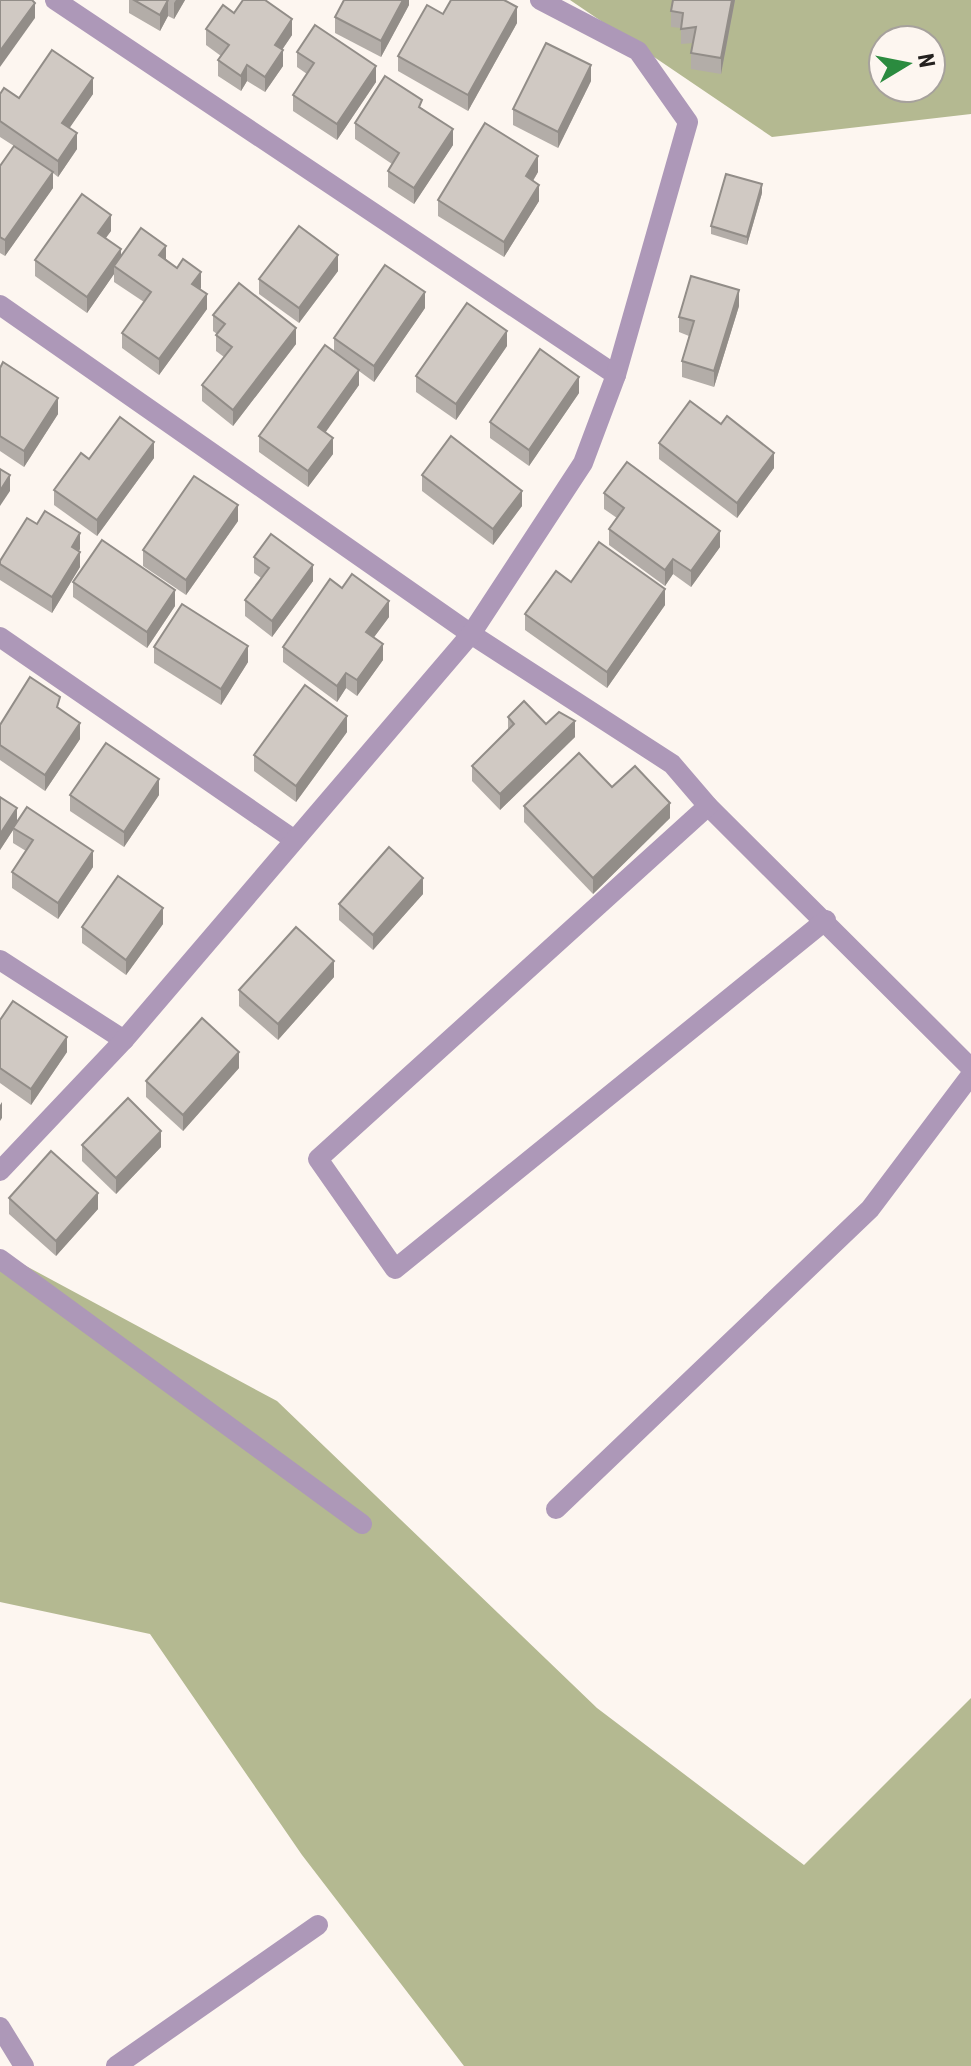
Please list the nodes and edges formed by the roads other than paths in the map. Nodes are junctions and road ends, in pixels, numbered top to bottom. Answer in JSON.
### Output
{"nodes":[{"id":1,"x":55,"y":0,"type":"edge"},
{"id":2,"x":540,"y":0,"type":"edge"},
{"id":3,"x":0,"y":305,"type":"edge"},
{"id":4,"x":616,"y":375,"type":"junction"},
{"id":5,"x":471,"y":634,"type":"junction"},
{"id":6,"x":0,"y":637,"type":"edge"},
{"id":7,"x":708,"y":806,"type":"junction"},
{"id":8,"x":293,"y":839,"type":"junction"},
{"id":9,"x":826,"y":920,"type":"junction"},
{"id":10,"x":0,"y":960,"type":"edge"},
{"id":11,"x":124,"y":1040,"type":"junction"},
{"id":12,"x":971,"y":1068,"type":"edge"},
{"id":13,"x":971,"y":1075,"type":"edge"},
{"id":14,"x":0,"y":1171,"type":"edge"},
{"id":15,"x":0,"y":1259,"type":"edge"},
{"id":16,"x":556,"y":1509,"type":"dead end"},
{"id":17,"x":362,"y":1524,"type":"dead end"},
{"id":18,"x":318,"y":1925,"type":"dead end"},
{"id":19,"x":0,"y":2027,"type":"edge"},
{"id":20,"x":24,"y":2066,"type":"edge"},
{"id":21,"x":116,"y":2066,"type":"edge"}],
"edges":[{"from":1,"to":4,"type":"street"},
{"from":2,"to":4,"type":"street"},
{"from":3,"to":5,"type":"street"},
{"from":4,"to":5,"type":"street"},
{"from":5,"to":7,"type":"street"},
{"from":5,"to":8,"type":"street"},
{"from":6,"to":8,"type":"street"},
{"from":7,"to":9,"type":"street"},
{"from":7,"to":9,"type":"street"},
{"from":8,"to":11,"type":"street"},
{"from":9,"to":12,"type":"street"},
{"from":10,"to":11,"type":"street"},
{"from":11,"to":14,"type":"street"},
{"from":13,"to":16,"type":"street"},
{"from":15,"to":17,"type":"street"},
{"from":18,"to":21,"type":"street"},
{"from":19,"to":20,"type":"street"}]}
